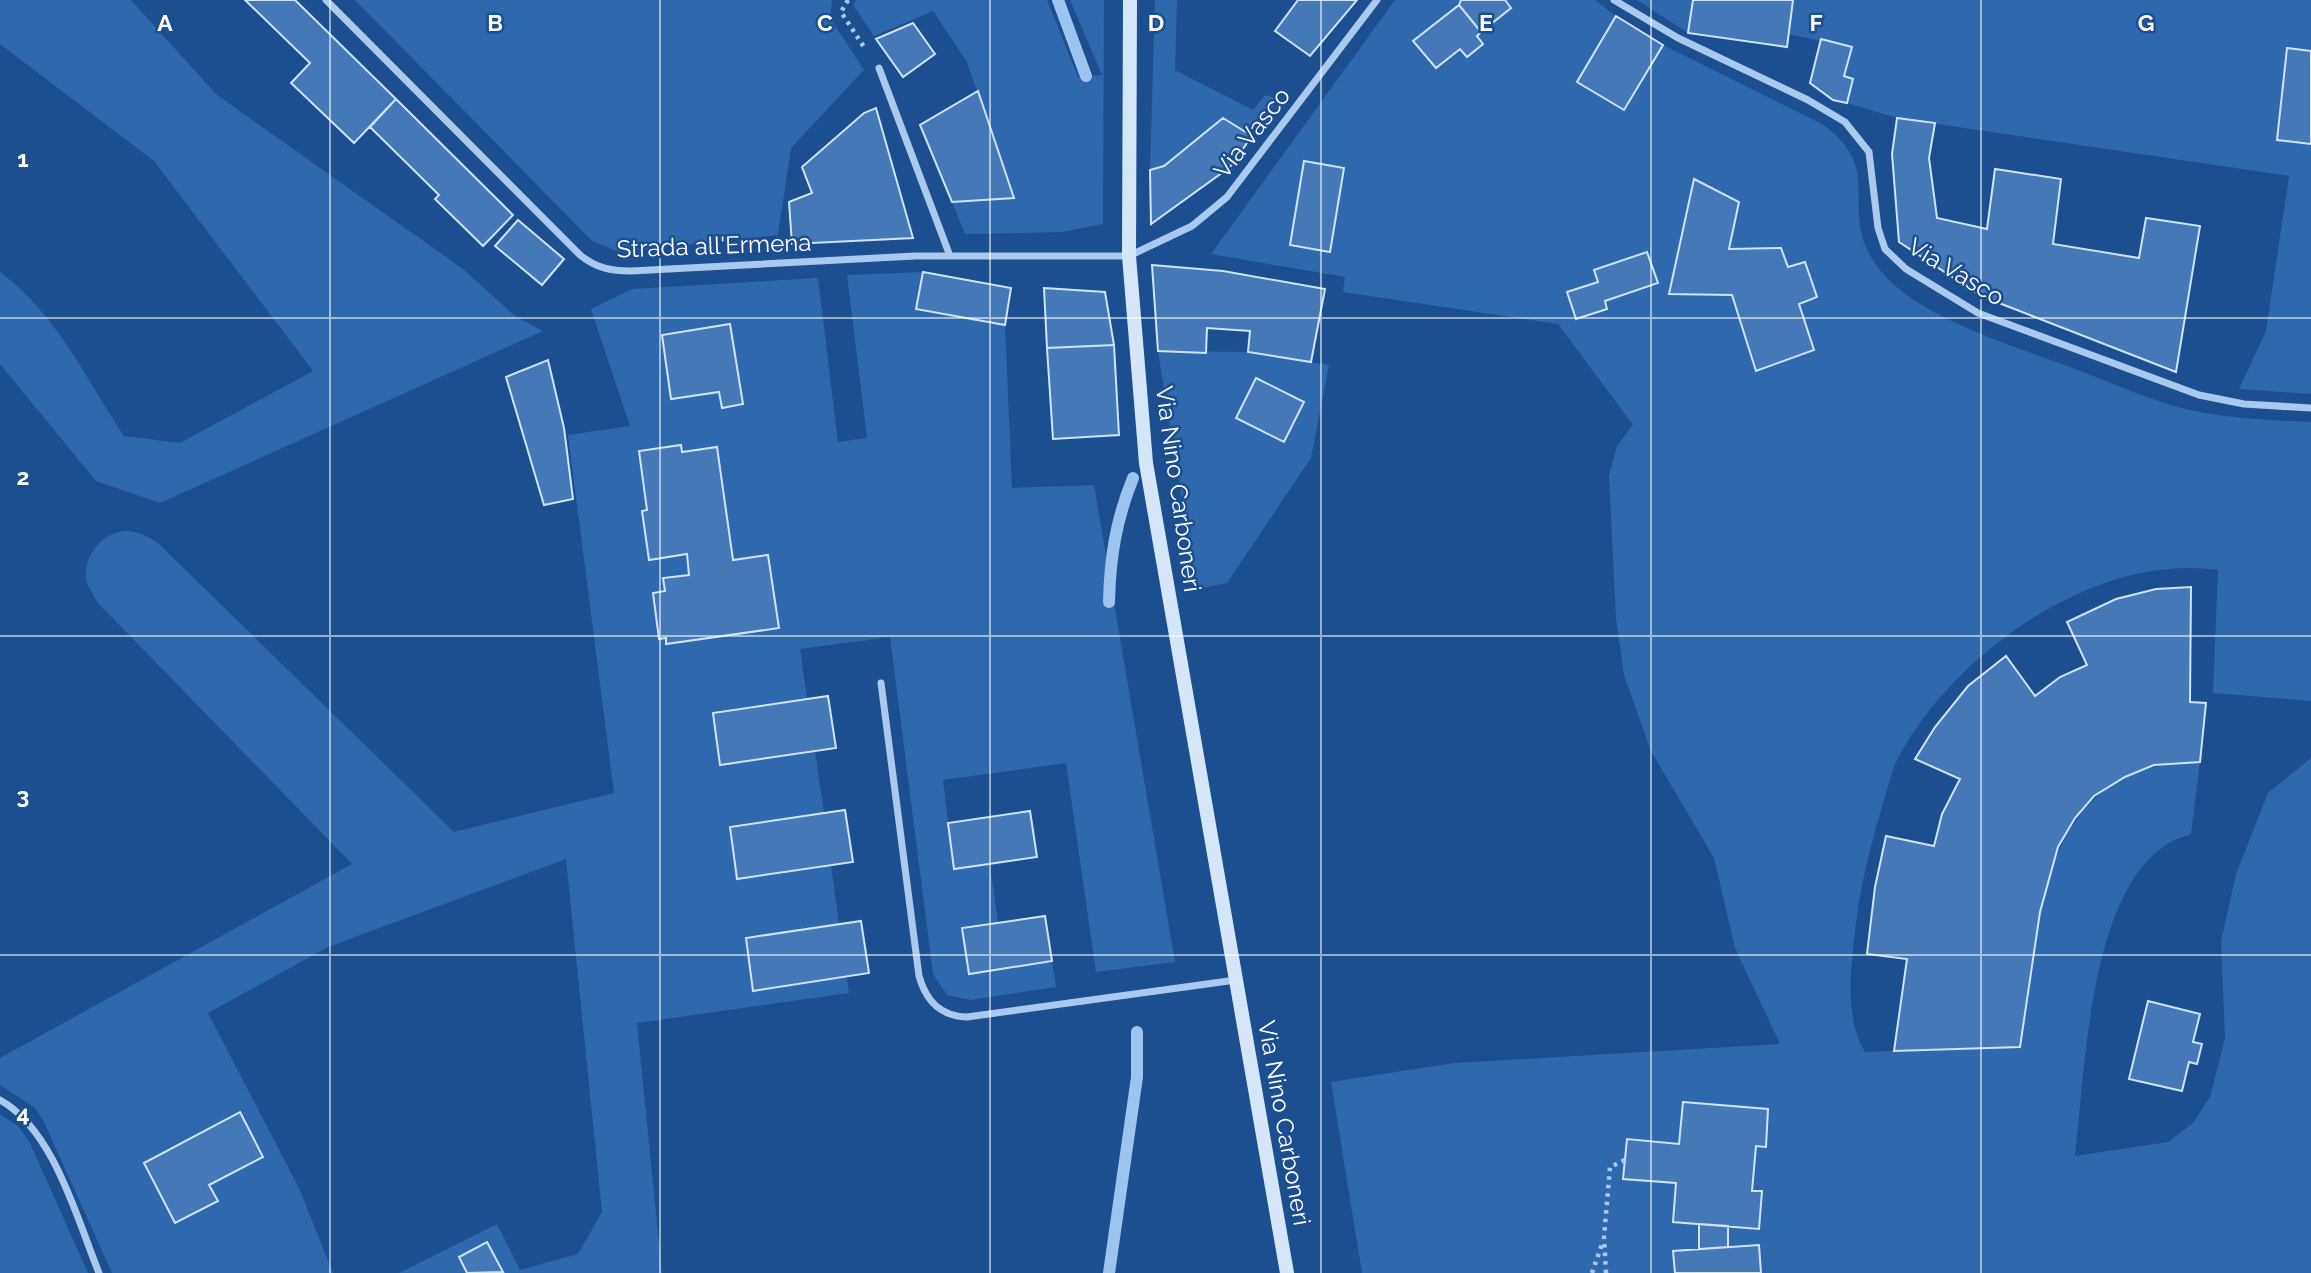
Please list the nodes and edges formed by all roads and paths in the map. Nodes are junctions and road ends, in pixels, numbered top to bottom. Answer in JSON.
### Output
{"nodes":[{"id":1,"x":326,"y":0,"type":"edge"},
{"id":2,"x":848,"y":0,"type":"edge"},
{"id":3,"x":1130,"y":0,"type":"edge"},
{"id":4,"x":1377,"y":0,"type":"edge"},
{"id":5,"x":1614,"y":0,"type":"edge"},
{"id":6,"x":878,"y":68,"type":"joint"},
{"id":7,"x":950,"y":256,"type":"junction"},
{"id":8,"x":1129,"y":256,"type":"junction"},
{"id":9,"x":2311,"y":408,"type":"edge"},
{"id":10,"x":881,"y":683,"type":"dead end"},
{"id":11,"x":1237,"y":980,"type":"junction"},
{"id":12,"x":0,"y":1100,"type":"edge"},
{"id":13,"x":1625,"y":1160,"type":"dead end"},
{"id":14,"x":1604,"y":1237,"type":"junction"},
{"id":15,"x":99,"y":1273,"type":"edge"},
{"id":16,"x":1287,"y":1273,"type":"edge"},
{"id":17,"x":1592,"y":1273,"type":"edge"},
{"id":18,"x":1606,"y":1273,"type":"edge"}],
"edges":[{"from":1,"to":7,"type":"street","name":"Strada all'Ermena"},
{"from":2,"to":6,"type":"path"},
{"from":3,"to":8,"type":"main road","name":"Via Nino Carboneri"},
{"from":4,"to":8,"type":"street","name":"Via Vasco"},
{"from":5,"to":9,"type":"street","name":"Via Vasco"},
{"from":6,"to":7,"type":"street"},
{"from":7,"to":8,"type":"street","name":"Strada all'Ermena"},
{"from":8,"to":11,"type":"main road","name":"Via Nino Carboneri"},
{"from":10,"to":11,"type":"street"},
{"from":11,"to":16,"type":"main road","name":"Via Nino Carboneri"},
{"from":12,"to":15,"type":"street"},
{"from":13,"to":14,"type":"path"},
{"from":14,"to":17,"type":"path"},
{"from":14,"to":18,"type":"path"}]}
